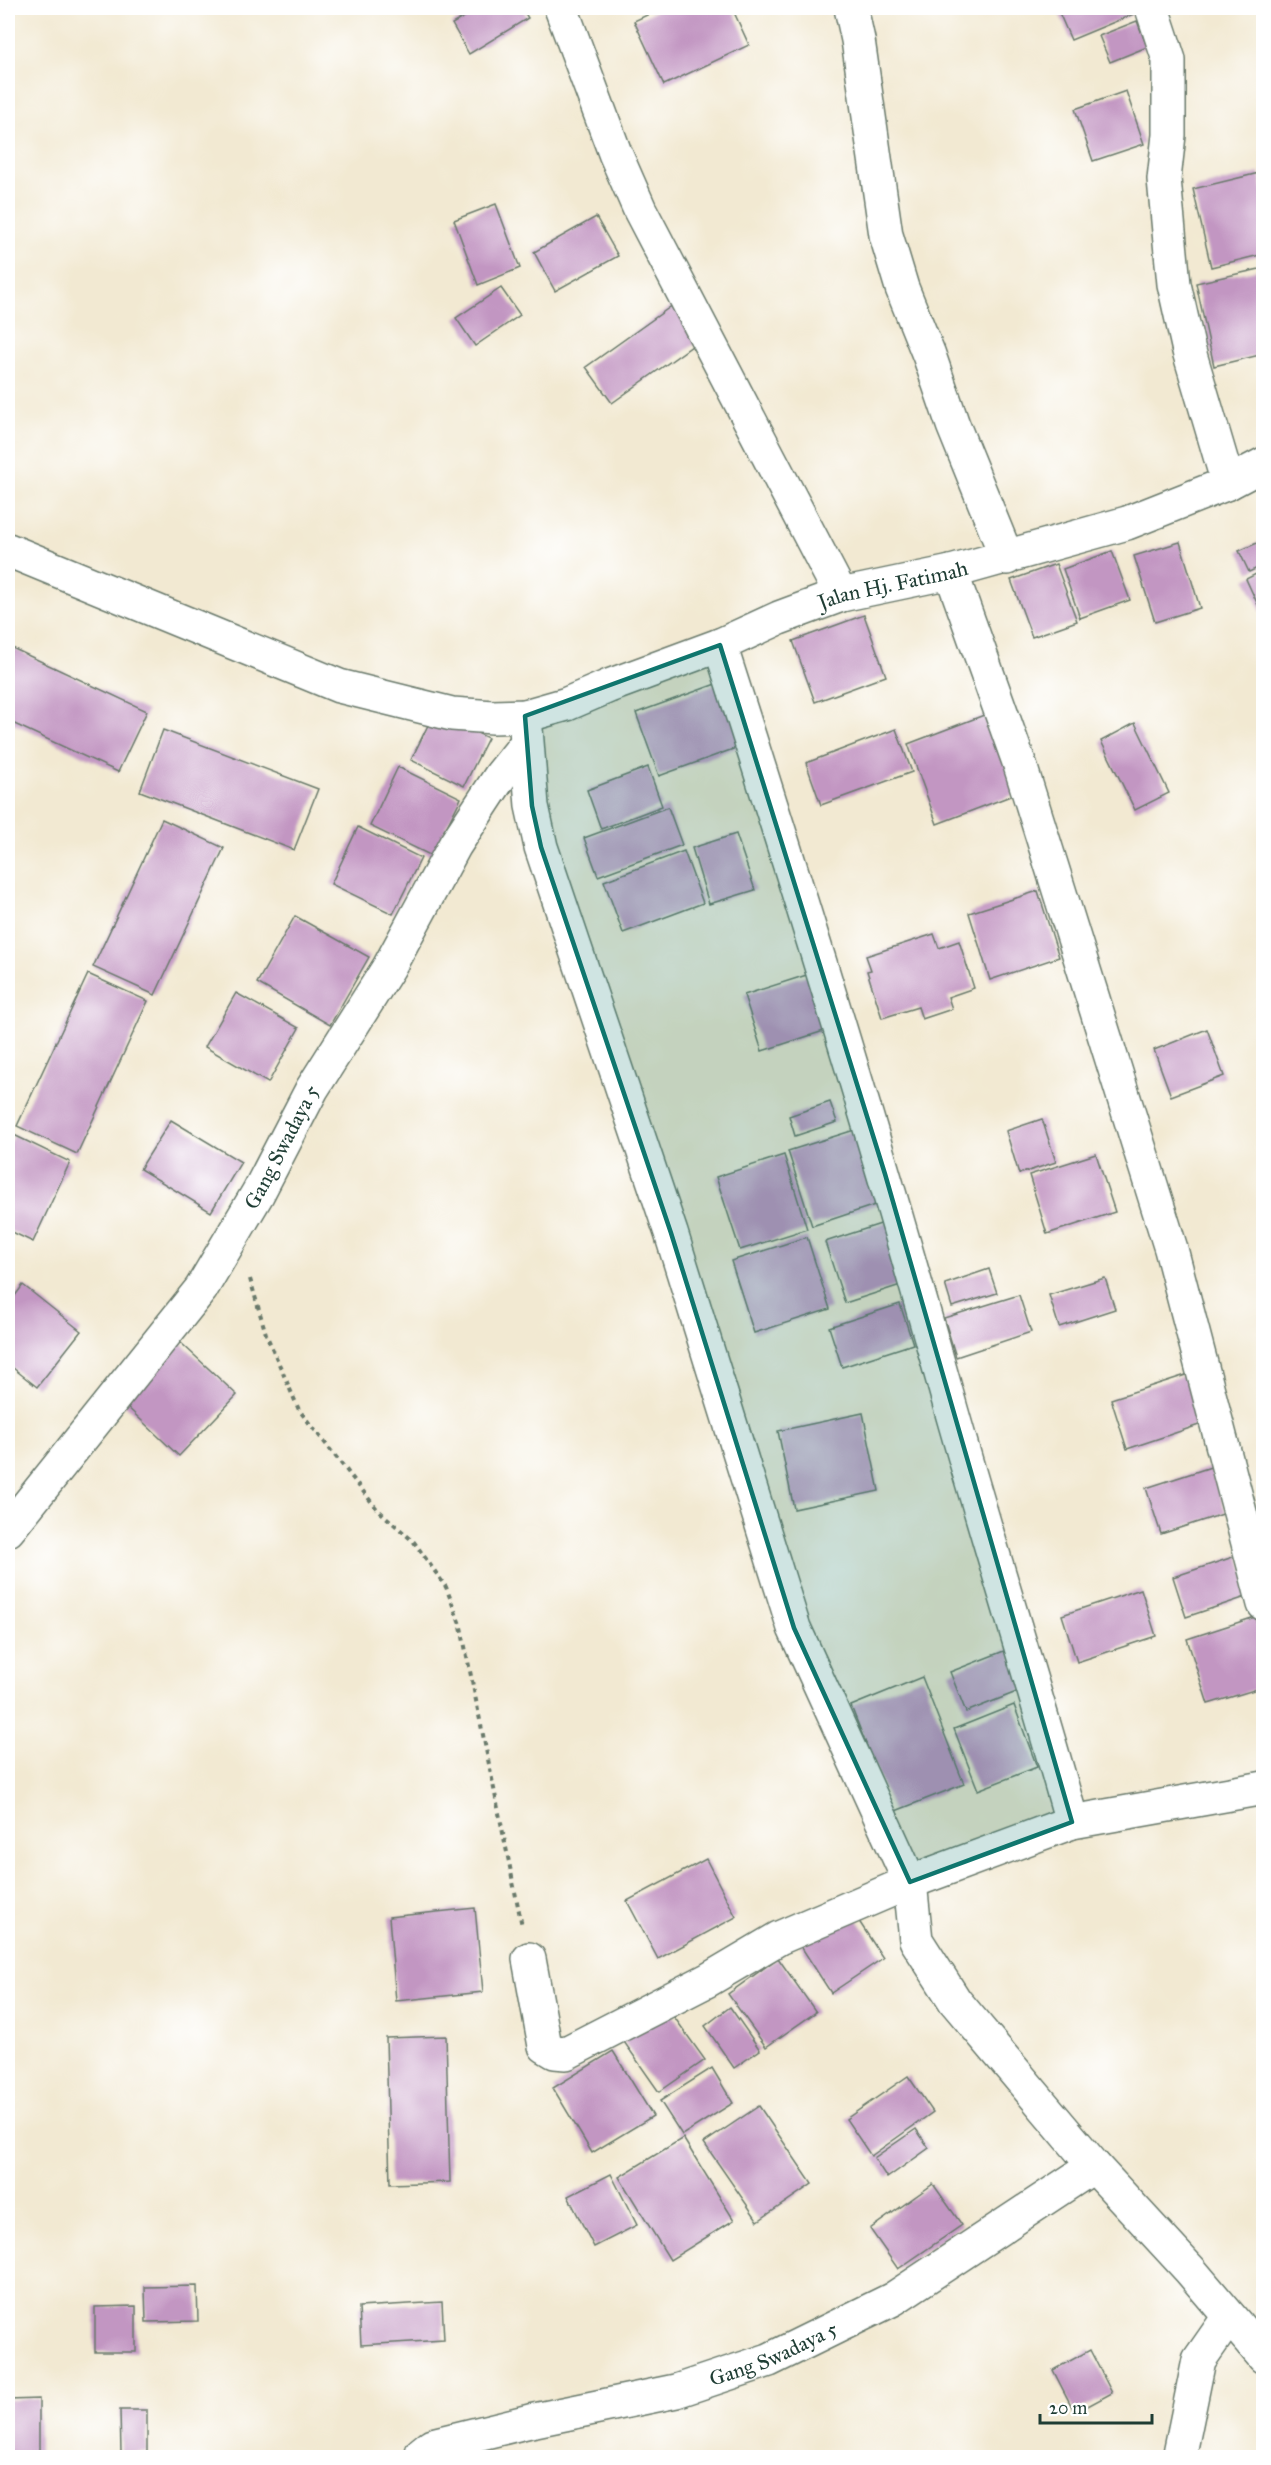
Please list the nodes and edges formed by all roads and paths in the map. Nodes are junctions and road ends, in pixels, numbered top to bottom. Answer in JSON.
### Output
{"nodes":[{"id":1,"x":561,"y":8,"type":"edge"},
{"id":2,"x":851,"y":8,"type":"edge"},
{"id":3,"x":1152,"y":8,"type":"edge"},
{"id":4,"x":1263,"y":464,"type":"edge"},
{"id":5,"x":1228,"y":483,"type":"junction"},
{"id":6,"x":8,"y":550,"type":"edge"},
{"id":7,"x":1007,"y":558,"type":"junction"},
{"id":8,"x":951,"y":572,"type":"junction"},
{"id":9,"x":841,"y":596,"type":"junction"},
{"id":10,"x":720,"y":645,"type":"junction"},
{"id":11,"x":526,"y":730,"type":"junction"},
{"id":12,"x":248,"y":1269,"type":"dead end"},
{"id":13,"x":8,"y":1530,"type":"edge"},
{"id":14,"x":1263,"y":1604,"type":"edge"},
{"id":15,"x":1263,"y":1788,"type":"edge"},
{"id":16,"x":1072,"y":1822,"type":"junction"},
{"id":17,"x":910,"y":1882,"type":"junction"},
{"id":18,"x":529,"y":1959,"type":"joint"},
{"id":19,"x":1094,"y":2166,"type":"junction"},
{"id":20,"x":1229,"y":2317,"type":"junction"},
{"id":21,"x":1263,"y":2357,"type":"edge"},
{"id":22,"x":422,"y":2457,"type":"edge"},
{"id":23,"x":1179,"y":2457,"type":"edge"}],
"edges":[{"from":1,"to":9,"type":"street"},
{"from":2,"to":7,"type":"street"},
{"from":3,"to":5,"type":"street"},
{"from":4,"to":5,"type":"street","name":"Jalan Hj. Fatimah"},
{"from":5,"to":7,"type":"street","name":"Jalan Hj. Fatimah"},
{"from":6,"to":11,"type":"street","name":"Jalan Hj. Fatimah"},
{"from":7,"to":8,"type":"street","name":"Jalan Hj. Fatimah"},
{"from":8,"to":9,"type":"street","name":"Jalan Hj. Fatimah"},
{"from":8,"to":14,"type":"street"},
{"from":9,"to":10,"type":"street","name":"Jalan Hj. Fatimah"},
{"from":10,"to":11,"type":"street","name":"Jalan Hj. Fatimah"},
{"from":10,"to":16,"type":"street"},
{"from":11,"to":13,"type":"street","name":"Gang Swadaya 5"},
{"from":11,"to":17,"type":"street"},
{"from":12,"to":18,"type":"path"},
{"from":15,"to":16,"type":"street"},
{"from":16,"to":17,"type":"street"},
{"from":17,"to":18,"type":"street"},
{"from":17,"to":19,"type":"street"},
{"from":19,"to":20,"type":"street"},
{"from":19,"to":22,"type":"street","name":"Gang Swadaya 5"},
{"from":20,"to":21,"type":"street"},
{"from":20,"to":23,"type":"street"}]}
